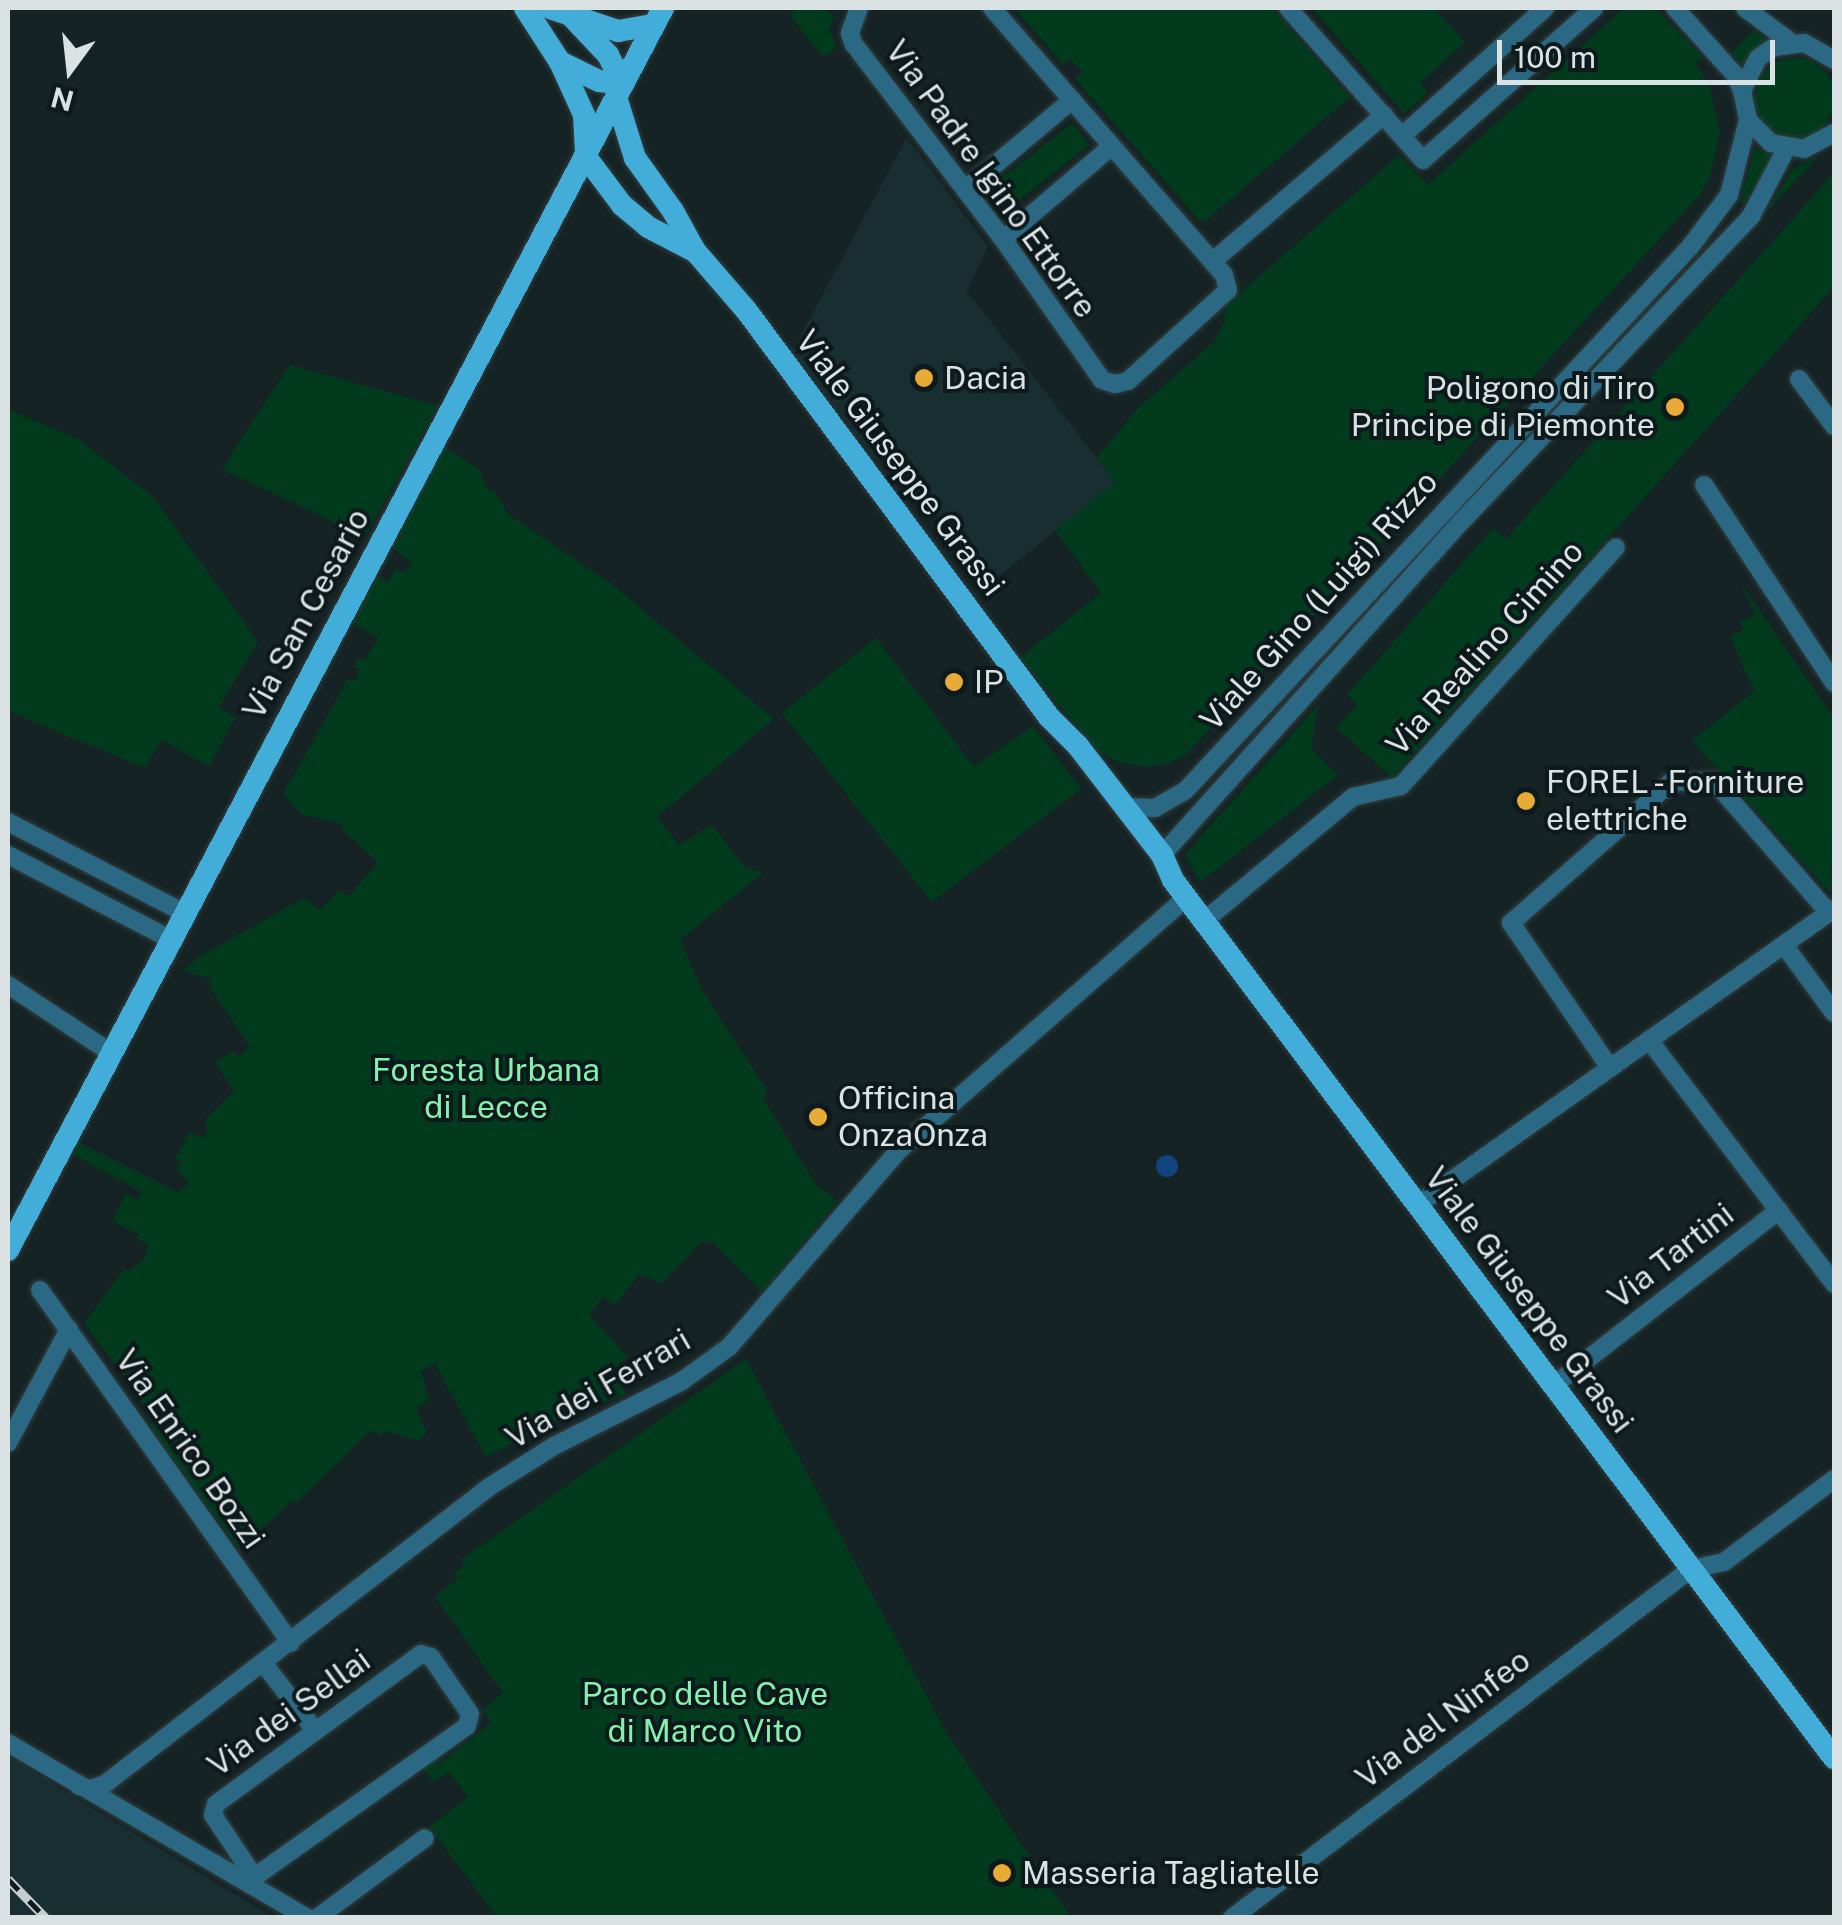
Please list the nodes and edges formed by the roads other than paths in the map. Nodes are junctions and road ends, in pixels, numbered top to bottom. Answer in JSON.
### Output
{"nodes":[{"id":1,"x":524,"y":8,"type":"edge"},
{"id":2,"x":550,"y":8,"type":"edge"},
{"id":3,"x":859,"y":8,"type":"edge"},
{"id":4,"x":992,"y":8,"type":"edge"},
{"id":5,"x":1288,"y":8,"type":"edge"},
{"id":6,"x":1544,"y":8,"type":"edge"},
{"id":7,"x":1594,"y":8,"type":"edge"},
{"id":8,"x":1675,"y":8,"type":"edge"},
{"id":9,"x":1745,"y":8,"type":"edge"},
{"id":10,"x":658,"y":16,"type":"edge"},
{"id":11,"x":573,"y":18,"type":"junction"},
{"id":12,"x":1792,"y":42,"type":"junction"},
{"id":13,"x":1825,"y":48,"type":"edge"},
{"id":14,"x":1834,"y":60,"type":"edge"},
{"id":15,"x":560,"y":62,"type":"junction"},
{"id":16,"x":619,"y":90,"type":"junction"},
{"id":17,"x":1742,"y":91,"type":"junction"},
{"id":18,"x":1072,"y":100,"type":"junction"},
{"id":19,"x":1384,"y":114,"type":"junction"},
{"id":20,"x":1748,"y":120,"type":"junction"},
{"id":21,"x":1834,"y":133,"type":"edge"},
{"id":22,"x":1402,"y":136,"type":"junction"},
{"id":23,"x":1112,"y":146,"type":"junction"},
{"id":24,"x":1786,"y":149,"type":"junction"},
{"id":25,"x":586,"y":157,"type":"junction"},
{"id":26,"x":634,"y":158,"type":"junction"},
{"id":27,"x":966,"y":190,"type":"junction"},
{"id":28,"x":1003,"y":240,"type":"junction"},
{"id":29,"x":695,"y":252,"type":"junction"},
{"id":30,"x":1213,"y":261,"type":"junction"},
{"id":31,"x":1799,"y":378,"type":"dead end"},
{"id":32,"x":1834,"y":426,"type":"edge"},
{"id":33,"x":1704,"y":485,"type":"dead end"},
{"id":34,"x":1616,"y":547,"type":"dead end"},
{"id":35,"x":1834,"y":646,"type":"edge"},
{"id":36,"x":1817,"y":659,"type":"junction"},
{"id":37,"x":1834,"y":683,"type":"edge"},
{"id":38,"x":1049,"y":717,"type":"junction"},
{"id":39,"x":1125,"y":807,"type":"junction"},
{"id":40,"x":8,"y":822,"type":"edge"},
{"id":41,"x":8,"y":855,"type":"edge"},
{"id":42,"x":1162,"y":855,"type":"junction"},
{"id":43,"x":1180,"y":889,"type":"junction"},
{"id":44,"x":1832,"y":911,"type":"edge"},
{"id":45,"x":184,"y":912,"type":"junction"},
{"id":46,"x":1204,"y":921,"type":"junction"},
{"id":47,"x":170,"y":938,"type":"junction"},
{"id":48,"x":1784,"y":945,"type":"junction"},
{"id":49,"x":8,"y":985,"type":"edge"},
{"id":50,"x":1834,"y":1013,"type":"edge"},
{"id":51,"x":1650,"y":1040,"type":"junction"},
{"id":52,"x":110,"y":1052,"type":"junction"},
{"id":53,"x":1610,"y":1068,"type":"junction"},
{"id":54,"x":1417,"y":1205,"type":"junction"},
{"id":55,"x":1779,"y":1210,"type":"junction"},
{"id":56,"x":8,"y":1250,"type":"edge"},
{"id":57,"x":1834,"y":1284,"type":"edge"},
{"id":58,"x":40,"y":1290,"type":"dead end"},
{"id":59,"x":68,"y":1329,"type":"junction"},
{"id":60,"x":1553,"y":1386,"type":"junction"},
{"id":61,"x":8,"y":1444,"type":"edge"},
{"id":62,"x":1834,"y":1479,"type":"edge"},
{"id":63,"x":1690,"y":1569,"type":"junction"},
{"id":64,"x":290,"y":1643,"type":"junction"},
{"id":65,"x":264,"y":1664,"type":"junction"},
{"id":66,"x":314,"y":1730,"type":"junction"},
{"id":67,"x":8,"y":1742,"type":"edge"},
{"id":68,"x":1834,"y":1758,"type":"edge"},
{"id":69,"x":78,"y":1786,"type":"junction"},
{"id":70,"x":425,"y":1838,"type":"dead end"},
{"id":71,"x":249,"y":1882,"type":"junction"},
{"id":72,"x":308,"y":1918,"type":"edge"},
{"id":73,"x":317,"y":1918,"type":"edge"},
{"id":74,"x":1232,"y":1918,"type":"edge"}],
"edges":[{"from":1,"to":15,"type":"main road"},
{"from":2,"to":11,"type":"main road"},
{"from":3,"to":27,"type":"street","name":"Via Padre Igino Ettorre"},
{"from":4,"to":18,"type":"street"},
{"from":5,"to":19,"type":"street"},
{"from":6,"to":22,"type":"street"},
{"from":7,"to":22,"type":"street"},
{"from":8,"to":17,"type":"street"},
{"from":9,"to":12,"type":"street"},
{"from":10,"to":11,"type":"main road"},
{"from":10,"to":16,"type":"main road","name":"Via San Cesario"},
{"from":11,"to":16,"type":"main road","name":"Viale Giuseppe Grassi"},
{"from":12,"to":13,"type":"street"},
{"from":12,"to":17,"type":"street"},
{"from":13,"to":14,"type":"street"},
{"from":15,"to":16,"type":"main road"},
{"from":15,"to":25,"type":"main road"},
{"from":16,"to":25,"type":"main road","name":"Via San Cesario"},
{"from":16,"to":26,"type":"main road","name":"Viale Giuseppe Grassi"},
{"from":17,"to":20,"type":"street","name":"Viale Gino (Luigi) Rizzo"},
{"from":18,"to":23,"type":"street"},
{"from":18,"to":27,"type":"street"},
{"from":19,"to":22,"type":"street"},
{"from":19,"to":30,"type":"street"},
{"from":20,"to":24,"type":"street"},
{"from":20,"to":39,"type":"street","name":"Viale Gino (Luigi) Rizzo"},
{"from":21,"to":24,"type":"street"},
{"from":23,"to":28,"type":"street"},
{"from":23,"to":30,"type":"street"},
{"from":24,"to":42,"type":"street","name":"Viale Gino (Luigi) Rizzo"},
{"from":25,"to":26,"type":"main road"},
{"from":25,"to":29,"type":"main road","name":"Viale Giuseppe Grassi"},
{"from":25,"to":45,"type":"main road","name":"Via San Cesario"},
{"from":26,"to":29,"type":"main road","name":"Viale Giuseppe Grassi"},
{"from":27,"to":28,"type":"street","name":"Via Padre Igino Ettorre"},
{"from":28,"to":30,"type":"street","name":"Via Padre Igino Ettorre"},
{"from":29,"to":38,"type":"main road","name":"Viale Giuseppe Grassi"},
{"from":31,"to":32,"type":"street"},
{"from":33,"to":36,"type":"street"},
{"from":34,"to":46,"type":"street","name":"Via Realino Cimino"},
{"from":35,"to":36,"type":"street"},
{"from":36,"to":37,"type":"street"},
{"from":38,"to":39,"type":"main road","name":"Viale Giuseppe Grassi"},
{"from":38,"to":43,"type":"main road","name":"Viale Giuseppe Grassi"},
{"from":39,"to":42,"type":"main road","name":"Viale Giuseppe Grassi"},
{"from":40,"to":45,"type":"street"},
{"from":41,"to":47,"type":"street"},
{"from":42,"to":43,"type":"main road","name":"Viale Giuseppe Grassi"},
{"from":43,"to":46,"type":"main road","name":"Viale Giuseppe Grassi"},
{"from":43,"to":64,"type":"street","name":"Via dei Ferrari"},
{"from":44,"to":48,"type":"street"},
{"from":44,"to":53,"type":"street"},
{"from":45,"to":47,"type":"main road","name":"Via San Cesario"},
{"from":46,"to":54,"type":"main road","name":"Viale Giuseppe Grassi"},
{"from":47,"to":52,"type":"main road","name":"Via San Cesario"},
{"from":48,"to":50,"type":"street"},
{"from":48,"to":51,"type":"street"},
{"from":49,"to":52,"type":"street"},
{"from":51,"to":53,"type":"street"},
{"from":51,"to":55,"type":"street"},
{"from":52,"to":56,"type":"main road","name":"Via San Cesario"},
{"from":53,"to":54,"type":"street"},
{"from":54,"to":60,"type":"main road","name":"Viale Giuseppe Grassi"},
{"from":55,"to":57,"type":"street"},
{"from":55,"to":60,"type":"street","name":"Via Tartini"},
{"from":58,"to":59,"type":"street","name":"Via Enrico Bozzi"},
{"from":59,"to":61,"type":"street"},
{"from":59,"to":64,"type":"street","name":"Via Enrico Bozzi"},
{"from":60,"to":63,"type":"main road","name":"Viale Giuseppe Grassi"},
{"from":62,"to":63,"type":"street","name":"Via del Ninfeo"},
{"from":63,"to":68,"type":"main road","name":"Viale Giuseppe Grassi"},
{"from":63,"to":74,"type":"street","name":"Via del Ninfeo"},
{"from":64,"to":65,"type":"street","name":"Via dei Ferrari"},
{"from":65,"to":66,"type":"street"},
{"from":65,"to":69,"type":"street","name":"Via dei Ferrari"},
{"from":66,"to":71,"type":"street","name":"Via dei Sellai"},
{"from":66,"to":71,"type":"street","name":"Via dei Sellai"},
{"from":67,"to":69,"type":"street"},
{"from":69,"to":71,"type":"street"},
{"from":70,"to":73,"type":"street"},
{"from":71,"to":72,"type":"street"}]}
